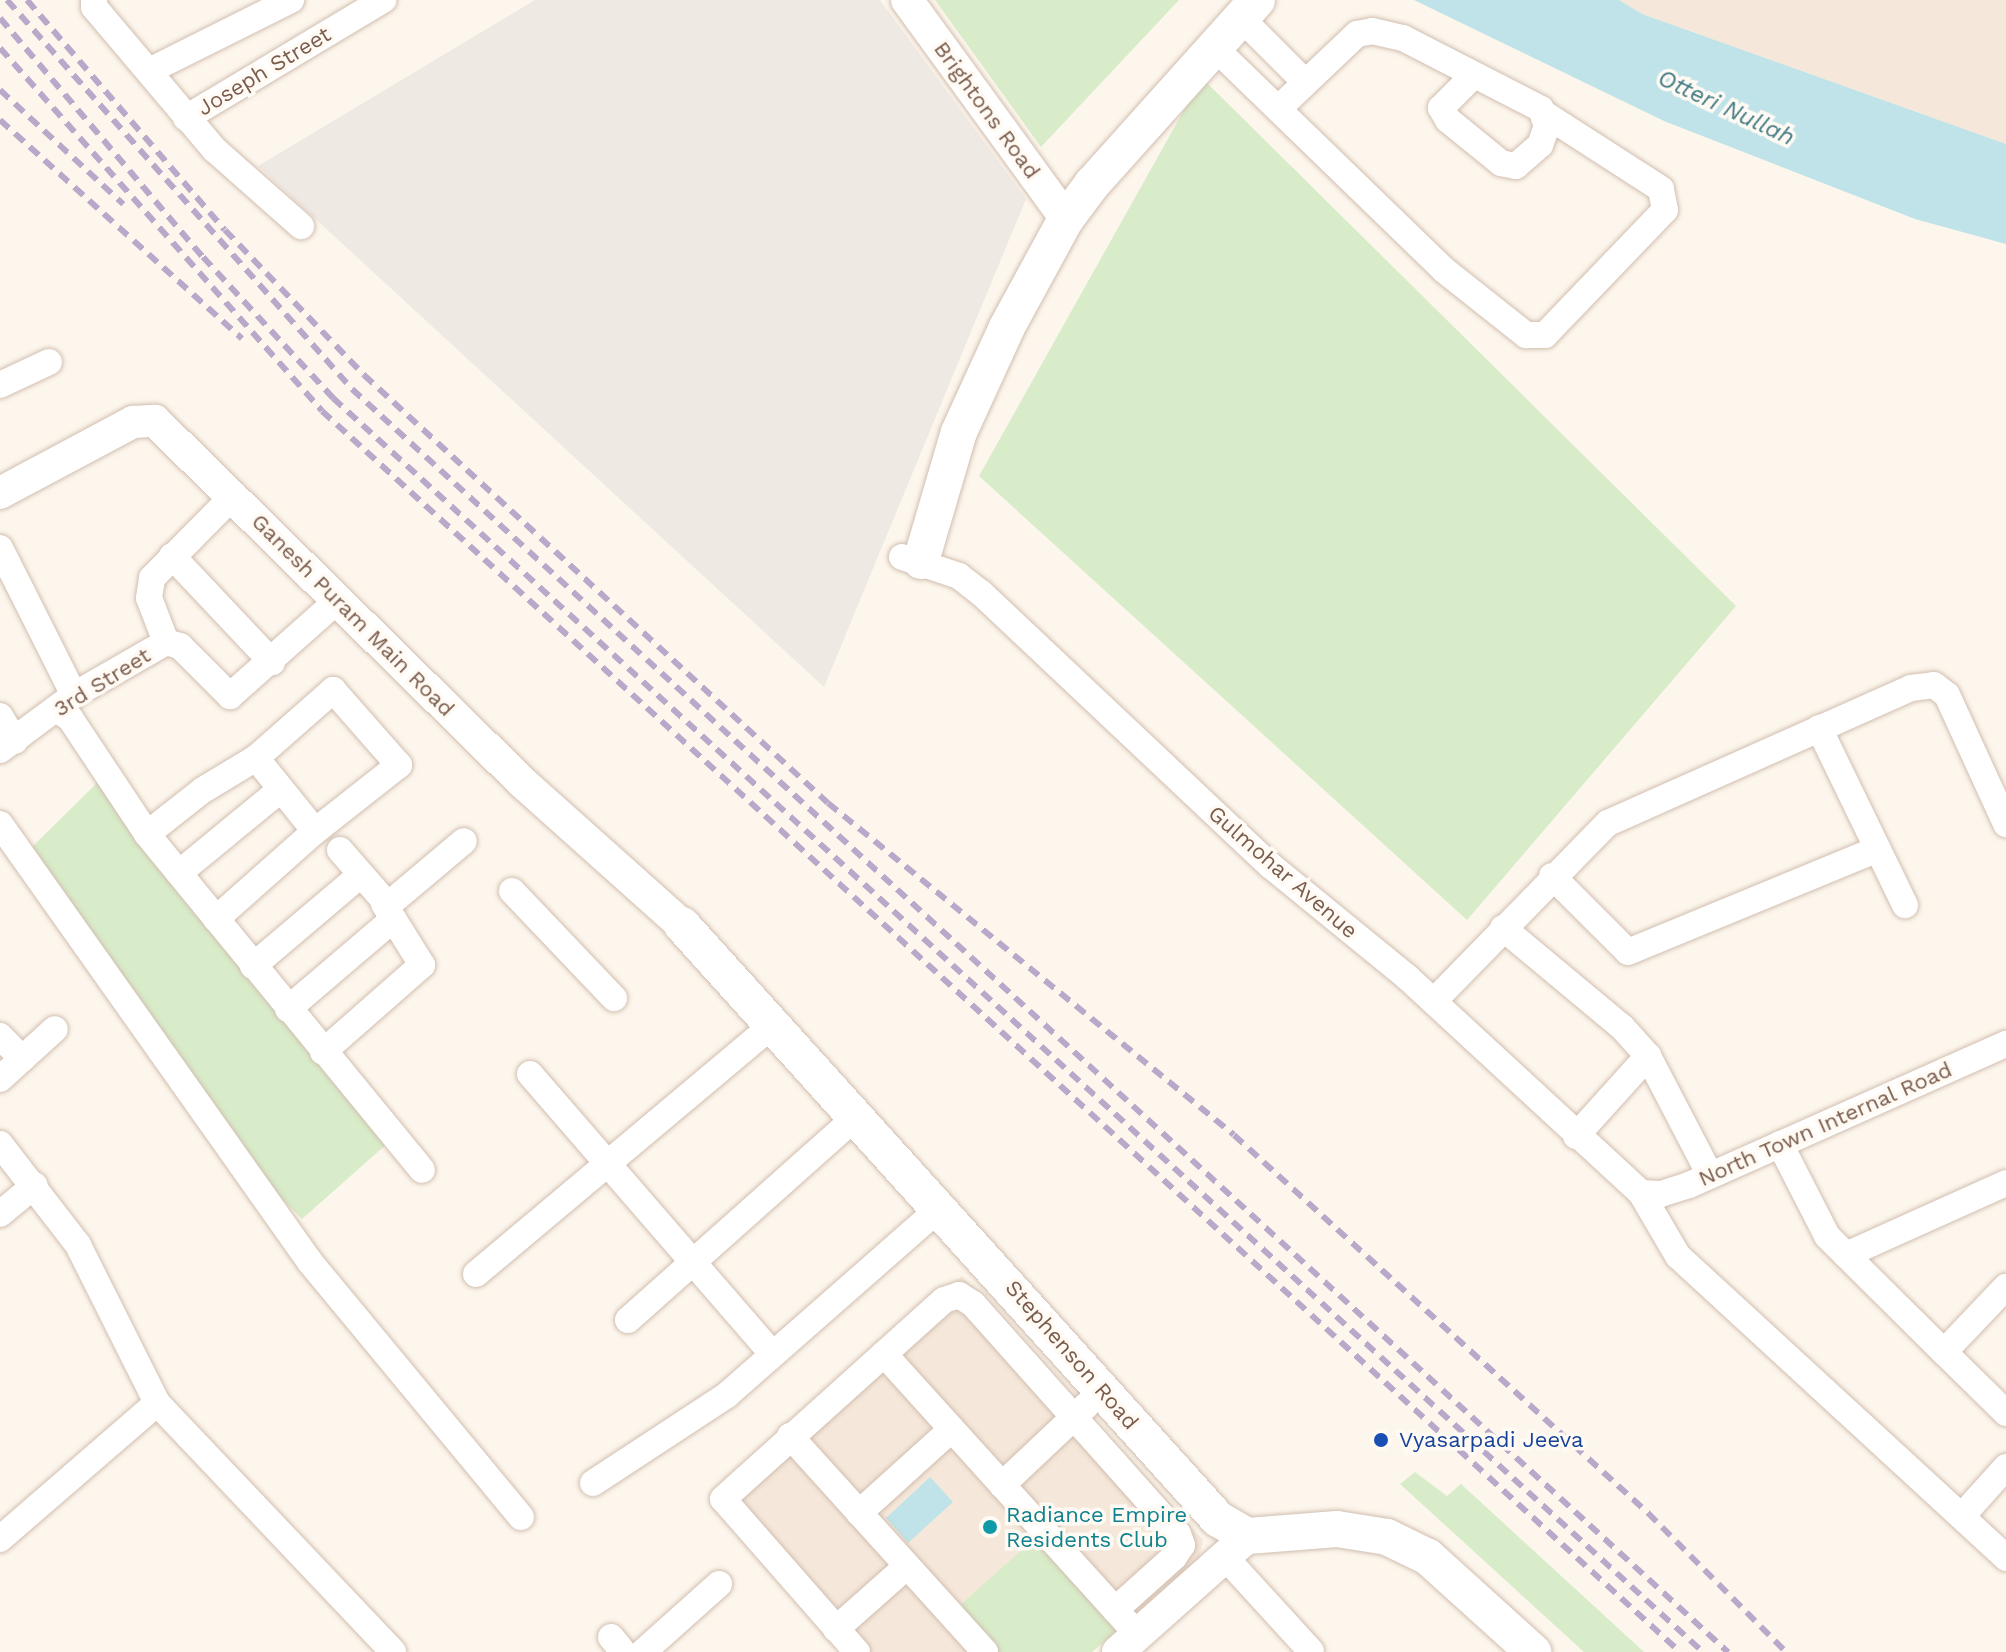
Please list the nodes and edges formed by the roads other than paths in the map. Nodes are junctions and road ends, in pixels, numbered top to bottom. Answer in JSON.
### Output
{"nodes":[{"id":1,"x":94,"y":0,"type":"edge"},
{"id":2,"x":291,"y":0,"type":"edge"},
{"id":3,"x":383,"y":0,"type":"edge"},
{"id":4,"x":907,"y":0,"type":"edge"},
{"id":5,"x":1242,"y":6,"type":"edge"},
{"id":6,"x":1215,"y":48,"type":"junction"},
{"id":7,"x":149,"y":71,"type":"junction"},
{"id":8,"x":1473,"y":76,"type":"junction"},
{"id":9,"x":1305,"y":82,"type":"junction"},
{"id":10,"x":1279,"y":108,"type":"junction"},
{"id":11,"x":1543,"y":113,"type":"junction"},
{"id":12,"x":186,"y":118,"type":"junction"},
{"id":13,"x":1060,"y":211,"type":"junction"},
{"id":14,"x":301,"y":226,"type":"dead end"},
{"id":15,"x":49,"y":362,"type":"dead end"},
{"id":16,"x":0,"y":385,"type":"edge"},
{"id":17,"x":0,"y":493,"type":"edge"},
{"id":18,"x":234,"y":495,"type":"junction"},
{"id":19,"x":0,"y":548,"type":"edge"},
{"id":20,"x":172,"y":556,"type":"junction"},
{"id":21,"x":911,"y":559,"type":"joint"},
{"id":22,"x":337,"y":601,"type":"junction"},
{"id":23,"x":166,"y":642,"type":"junction"},
{"id":24,"x":272,"y":662,"type":"junction"},
{"id":25,"x":65,"y":702,"type":"junction"},
{"id":26,"x":0,"y":716,"type":"edge"},
{"id":27,"x":1819,"y":728,"type":"junction"},
{"id":28,"x":7,"y":746,"type":"edge"},
{"id":29,"x":256,"y":758,"type":"junction"},
{"id":30,"x":279,"y":791,"type":"junction"},
{"id":31,"x":0,"y":824,"type":"edge"},
{"id":32,"x":2006,"y":824,"type":"edge"},
{"id":33,"x":315,"y":831,"type":"junction"},
{"id":34,"x":147,"y":834,"type":"junction"},
{"id":35,"x":464,"y":841,"type":"dead end"},
{"id":36,"x":1878,"y":849,"type":"junction"},
{"id":37,"x":340,"y":850,"type":"dead end"},
{"id":38,"x":179,"y":873,"type":"junction"},
{"id":39,"x":359,"y":876,"type":"junction"},
{"id":40,"x":1552,"y":876,"type":"junction"},
{"id":41,"x":512,"y":891,"type":"dead end"},
{"id":42,"x":1905,"y":905,"type":"dead end"},
{"id":43,"x":388,"y":912,"type":"junction"},
{"id":44,"x":216,"y":919,"type":"junction"},
{"id":45,"x":682,"y":925,"type":"joint"},
{"id":46,"x":1503,"y":928,"type":"junction"},
{"id":47,"x":253,"y":966,"type":"junction"},
{"id":48,"x":614,"y":998,"type":"dead end"},
{"id":49,"x":1434,"y":1001,"type":"junction"},
{"id":50,"x":288,"y":1009,"type":"junction"},
{"id":51,"x":775,"y":1023,"type":"junction"},
{"id":52,"x":55,"y":1029,"type":"dead end"},
{"id":53,"x":0,"y":1036,"type":"edge"},
{"id":54,"x":2006,"y":1044,"type":"edge"},
{"id":55,"x":323,"y":1052,"type":"junction"},
{"id":56,"x":1648,"y":1056,"type":"junction"},
{"id":57,"x":22,"y":1059,"type":"junction"},
{"id":58,"x":530,"y":1074,"type":"dead end"},
{"id":59,"x":0,"y":1079,"type":"edge"},
{"id":60,"x":858,"y":1115,"type":"junction"},
{"id":61,"x":1576,"y":1136,"type":"junction"},
{"id":62,"x":0,"y":1144,"type":"edge"},
{"id":63,"x":1780,"y":1144,"type":"junction"},
{"id":64,"x":609,"y":1162,"type":"junction"},
{"id":65,"x":422,"y":1170,"type":"dead end"},
{"id":66,"x":1710,"y":1175,"type":"junction"},
{"id":67,"x":2006,"y":1183,"type":"edge"},
{"id":68,"x":35,"y":1185,"type":"junction"},
{"id":69,"x":1641,"y":1193,"type":"junction"},
{"id":70,"x":941,"y":1207,"type":"junction"},
{"id":71,"x":0,"y":1214,"type":"edge"},
{"id":72,"x":1846,"y":1255,"type":"junction"},
{"id":73,"x":697,"y":1261,"type":"junction"},
{"id":74,"x":476,"y":1274,"type":"dead end"},
{"id":75,"x":2006,"y":1287,"type":"edge"},
{"id":76,"x":628,"y":1320,"type":"dead end"},
{"id":77,"x":1944,"y":1352,"type":"junction"},
{"id":78,"x":772,"y":1353,"type":"junction"},
{"id":79,"x":884,"y":1354,"type":"junction"},
{"id":80,"x":1103,"y":1390,"type":"junction"},
{"id":81,"x":157,"y":1403,"type":"junction"},
{"id":82,"x":2006,"y":1413,"type":"edge"},
{"id":83,"x":1074,"y":1417,"type":"junction"},
{"id":84,"x":952,"y":1429,"type":"junction"},
{"id":85,"x":790,"y":1436,"type":"junction"},
{"id":86,"x":2006,"y":1467,"type":"edge"},
{"id":87,"x":593,"y":1483,"type":"dead end"},
{"id":88,"x":1002,"y":1485,"type":"junction"},
{"id":89,"x":859,"y":1513,"type":"junction"},
{"id":90,"x":1962,"y":1516,"type":"junction"},
{"id":91,"x":521,"y":1517,"type":"dead end"},
{"id":92,"x":0,"y":1539,"type":"edge"},
{"id":93,"x":1237,"y":1547,"type":"junction"},
{"id":94,"x":2006,"y":1558,"type":"edge"},
{"id":95,"x":907,"y":1566,"type":"junction"},
{"id":96,"x":719,"y":1584,"type":"dead end"},
{"id":97,"x":1115,"y":1610,"type":"junction"},
{"id":98,"x":836,"y":1629,"type":"junction"},
{"id":99,"x":1134,"y":1644,"type":"edge"},
{"id":100,"x":1311,"y":1651,"type":"edge"},
{"id":101,"x":393,"y":1652,"type":"edge"},
{"id":102,"x":643,"y":1652,"type":"edge"},
{"id":103,"x":857,"y":1652,"type":"edge"},
{"id":104,"x":985,"y":1652,"type":"edge"},
{"id":105,"x":1533,"y":1652,"type":"edge"}],
"edges":[{"from":1,"to":7,"type":"street"},
{"from":2,"to":7,"type":"street"},
{"from":3,"to":12,"type":"street","name":"Joseph Street"},
{"from":4,"to":13,"type":"street","name":"Brightons Road"},
{"from":5,"to":6,"type":"main road"},
{"from":5,"to":9,"type":"street"},
{"from":5,"to":13,"type":"main road"},
{"from":6,"to":10,"type":"street"},
{"from":6,"to":13,"type":"main road"},
{"from":7,"to":12,"type":"street"},
{"from":8,"to":9,"type":"street"},
{"from":8,"to":11,"type":"street"},
{"from":8,"to":11,"type":"street"},
{"from":9,"to":10,"type":"street"},
{"from":10,"to":11,"type":"street"},
{"from":12,"to":14,"type":"street"},
{"from":13,"to":21,"type":"main road"},
{"from":15,"to":16,"type":"street"},
{"from":17,"to":18,"type":"street","name":"Ganesh Puram Main Road"},
{"from":18,"to":20,"type":"street"},
{"from":18,"to":22,"type":"street","name":"Ganesh Puram Main Road"},
{"from":19,"to":25,"type":"street"},
{"from":20,"to":23,"type":"street"},
{"from":20,"to":24,"type":"street"},
{"from":21,"to":49,"type":"street","name":"Gulmohar Avenue"},
{"from":22,"to":24,"type":"street"},
{"from":22,"to":45,"type":"street","name":"Ganesh Puram Main Road"},
{"from":23,"to":24,"type":"street"},
{"from":23,"to":25,"type":"street","name":"3rd Street"},
{"from":25,"to":28,"type":"street","name":"3rd Street"},
{"from":25,"to":34,"type":"street"},
{"from":26,"to":28,"type":"street"},
{"from":27,"to":32,"type":"street"},
{"from":27,"to":36,"type":"street"},
{"from":27,"to":40,"type":"street"},
{"from":29,"to":30,"type":"street"},
{"from":29,"to":33,"type":"street"},
{"from":29,"to":34,"type":"street"},
{"from":30,"to":33,"type":"street"},
{"from":30,"to":38,"type":"street"},
{"from":31,"to":91,"type":"street"},
{"from":33,"to":44,"type":"street"},
{"from":34,"to":38,"type":"street"},
{"from":35,"to":43,"type":"street"},
{"from":36,"to":40,"type":"street"},
{"from":36,"to":42,"type":"street"},
{"from":37,"to":39,"type":"street"},
{"from":38,"to":44,"type":"street"},
{"from":39,"to":43,"type":"street"},
{"from":39,"to":47,"type":"street"},
{"from":40,"to":46,"type":"street"},
{"from":41,"to":48,"type":"street"},
{"from":43,"to":50,"type":"street"},
{"from":43,"to":55,"type":"street"},
{"from":44,"to":47,"type":"street"},
{"from":45,"to":51,"type":"main road","name":"Stephenson Road"},
{"from":46,"to":49,"type":"street"},
{"from":46,"to":56,"type":"street"},
{"from":47,"to":50,"type":"street"},
{"from":49,"to":61,"type":"street","name":"Gulmohar Avenue"},
{"from":50,"to":55,"type":"street"},
{"from":51,"to":60,"type":"main road","name":"Stephenson Road"},
{"from":51,"to":64,"type":"street"},
{"from":52,"to":57,"type":"street"},
{"from":53,"to":57,"type":"street"},
{"from":54,"to":63,"type":"street","name":"North Town Internal Road"},
{"from":55,"to":65,"type":"street"},
{"from":56,"to":61,"type":"street"},
{"from":56,"to":66,"type":"street"},
{"from":57,"to":59,"type":"street"},
{"from":58,"to":64,"type":"street"},
{"from":60,"to":70,"type":"main road","name":"Stephenson Road"},
{"from":60,"to":73,"type":"street"},
{"from":61,"to":69,"type":"street","name":"Gulmohar Avenue"},
{"from":62,"to":68,"type":"street"},
{"from":63,"to":66,"type":"street","name":"North Town Internal Road"},
{"from":63,"to":72,"type":"street"},
{"from":64,"to":73,"type":"street"},
{"from":64,"to":74,"type":"street"},
{"from":66,"to":69,"type":"street","name":"North Town Internal Road"},
{"from":67,"to":72,"type":"street"},
{"from":68,"to":71,"type":"street"},
{"from":68,"to":81,"type":"street"},
{"from":69,"to":90,"type":"street","name":"Gulmohar Avenue"},
{"from":70,"to":78,"type":"street"},
{"from":70,"to":80,"type":"main road","name":"Stephenson Road"},
{"from":72,"to":77,"type":"street"},
{"from":73,"to":76,"type":"street"},
{"from":73,"to":78,"type":"street"},
{"from":75,"to":77,"type":"street"},
{"from":77,"to":82,"type":"street"},
{"from":78,"to":87,"type":"street"},
{"from":79,"to":83,"type":"street"},
{"from":79,"to":84,"type":"street"},
{"from":79,"to":85,"type":"street"},
{"from":80,"to":83,"type":"street"},
{"from":80,"to":93,"type":"main road","name":"Stephenson Road"},
{"from":81,"to":92,"type":"street"},
{"from":81,"to":101,"type":"street"},
{"from":83,"to":88,"type":"street"},
{"from":83,"to":97,"type":"street"},
{"from":84,"to":88,"type":"street"},
{"from":84,"to":89,"type":"street"},
{"from":85,"to":89,"type":"street"},
{"from":85,"to":98,"type":"street"},
{"from":86,"to":90,"type":"street"},
{"from":88,"to":97,"type":"street"},
{"from":89,"to":95,"type":"street"},
{"from":90,"to":94,"type":"street","name":"Gulmohar Avenue"},
{"from":93,"to":99,"type":"street"},
{"from":93,"to":100,"type":"street"},
{"from":93,"to":105,"type":"main road"},
{"from":95,"to":98,"type":"street"},
{"from":95,"to":104,"type":"street"},
{"from":96,"to":102,"type":"street"},
{"from":97,"to":99,"type":"street"},
{"from":98,"to":103,"type":"street"}]}
